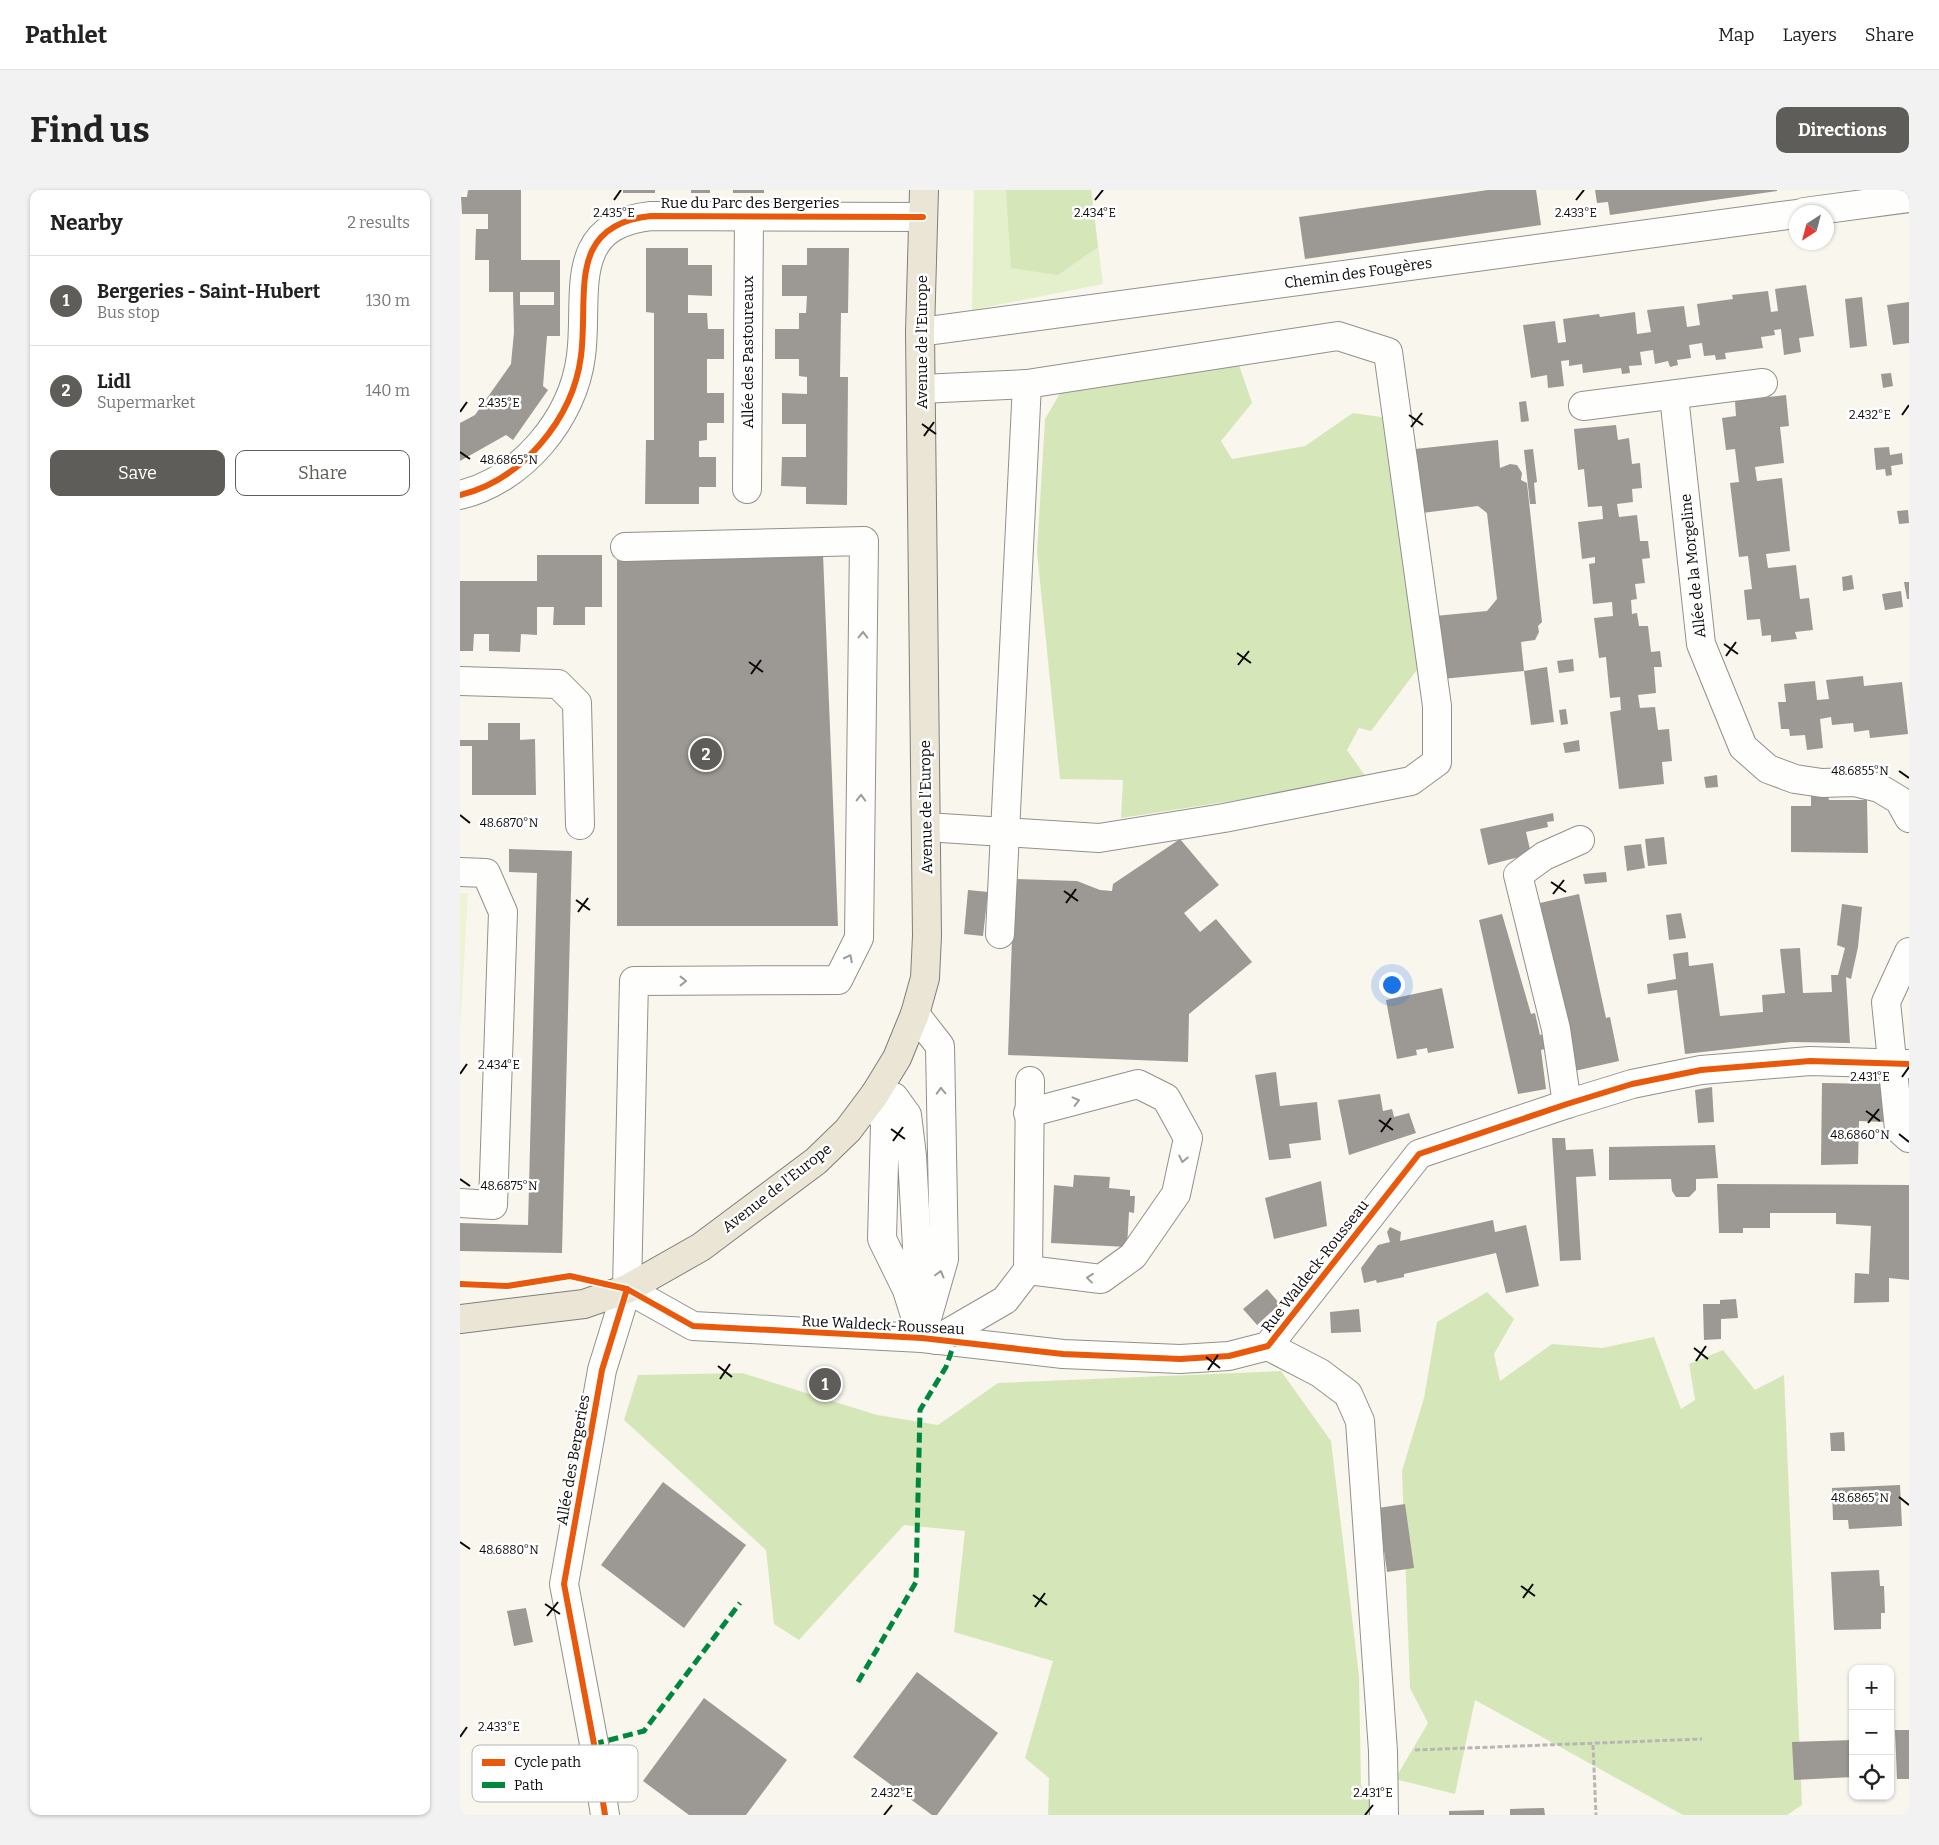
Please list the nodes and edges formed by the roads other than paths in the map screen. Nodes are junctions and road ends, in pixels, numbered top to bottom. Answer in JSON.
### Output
{"nodes":[{"id":1,"x":924,"y":190,"type":"edge"},
{"id":2,"x":1909,"y":198,"type":"edge"},
{"id":3,"x":1834,"y":208,"type":"edge"},
{"id":4,"x":749,"y":215,"type":"junction"},
{"id":5,"x":1789,"y":215,"type":"edge"},
{"id":6,"x":923,"y":217,"type":"junction"},
{"id":7,"x":920,"y":332,"type":"junction"},
{"id":8,"x":1763,"y":383,"type":"dead end"},
{"id":9,"x":1027,"y":384,"type":"junction"},
{"id":10,"x":921,"y":389,"type":"junction"},
{"id":11,"x":1674,"y":396,"type":"junction"},
{"id":12,"x":1583,"y":406,"type":"dead end"},
{"id":13,"x":747,"y":489,"type":"dead end"},
{"id":14,"x":460,"y":495,"type":"edge"},
{"id":15,"x":625,"y":547,"type":"dead end"},
{"id":16,"x":460,"y":681,"type":"edge"},
{"id":17,"x":1909,"y":818,"type":"edge"},
{"id":18,"x":580,"y":824,"type":"dead end"},
{"id":19,"x":926,"y":826,"type":"junction"},
{"id":20,"x":1004,"y":832,"type":"junction"},
{"id":21,"x":1580,"y":840,"type":"dead end"},
{"id":22,"x":460,"y":872,"type":"edge"},
{"id":23,"x":1000,"y":934,"type":"dead end"},
{"id":24,"x":1909,"y":952,"type":"edge"},
{"id":25,"x":915,"y":1014,"type":"junction"},
{"id":26,"x":1901,"y":1063,"type":"edge"},
{"id":27,"x":1030,"y":1081,"type":"dead end"},
{"id":28,"x":875,"y":1094,"type":"junction"},
{"id":29,"x":1567,"y":1104,"type":"junction"},
{"id":30,"x":1028,"y":1114,"type":"junction"},
{"id":31,"x":1909,"y":1138,"type":"edge"},
{"id":32,"x":460,"y":1203,"type":"edge"},
{"id":33,"x":1028,"y":1270,"type":"junction"},
{"id":34,"x":627,"y":1289,"type":"junction"},
{"id":35,"x":460,"y":1319,"type":"edge"},
{"id":36,"x":929,"y":1339,"type":"junction"},
{"id":37,"x":1268,"y":1346,"type":"junction"},
{"id":38,"x":594,"y":1745,"type":"edge"},
{"id":39,"x":603,"y":1802,"type":"edge"},
{"id":40,"x":605,"y":1815,"type":"edge"},
{"id":41,"x":1384,"y":1815,"type":"edge"}],
"edges":[{"from":1,"to":6,"type":"main road","name":"Avenue de l'Europe"},
{"from":2,"to":3,"type":"street"},
{"from":4,"to":6,"type":"street","name":"Rue du Parc des Bergeries"},
{"from":4,"to":13,"type":"street","name":"Allée des Pastoureaux"},
{"from":4,"to":14,"type":"street","name":"Rue du Parc des Bergeries"},
{"from":5,"to":7,"type":"street","name":"Chemin des Fougères"},
{"from":6,"to":7,"type":"main road","name":"Avenue de l'Europe"},
{"from":7,"to":10,"type":"main road","name":"Avenue de l'Europe"},
{"from":8,"to":11,"type":"street"},
{"from":9,"to":10,"type":"street"},
{"from":9,"to":20,"type":"street"},
{"from":9,"to":20,"type":"street"},
{"from":10,"to":19,"type":"main road","name":"Avenue de l'Europe"},
{"from":11,"to":12,"type":"street"},
{"from":11,"to":17,"type":"street","name":"Allée de la Morgeline"},
{"from":34,"to":15,"type":"street","name":"Allée des Bergeries","one_way":true},
{"from":16,"to":18,"type":"street"},
{"from":19,"to":20,"type":"street"},
{"from":19,"to":25,"type":"main road","name":"Avenue de l'Europe"},
{"from":20,"to":23,"type":"street"},
{"from":21,"to":29,"type":"street"},
{"from":22,"to":32,"type":"street"},
{"from":24,"to":26,"type":"street"},
{"from":25,"to":28,"type":"main road","name":"Avenue de l'Europe"},
{"from":36,"to":25,"type":"street","one_way":true},
{"from":26,"to":29,"type":"street","name":"Rue Waldeck-Rousseau"},
{"from":26,"to":31,"type":"street"},
{"from":27,"to":30,"type":"street"},
{"from":28,"to":34,"type":"main road","name":"Avenue de l'Europe"},
{"from":28,"to":36,"type":"street"},
{"from":29,"to":37,"type":"street","name":"Rue Waldeck-Rousseau"},
{"from":30,"to":33,"type":"street"},
{"from":30,"to":33,"type":"street","one_way":true},
{"from":33,"to":36,"type":"street"},
{"from":34,"to":35,"type":"main road"},
{"from":34,"to":36,"type":"street","name":"Rue Waldeck-Rousseau"},
{"from":34,"to":38,"type":"street","name":"Allée des Bergeries"},
{"from":36,"to":37,"type":"street","name":"Rue Waldeck-Rousseau"},
{"from":37,"to":41,"type":"street"},
{"from":39,"to":40,"type":"street","name":"Allée des Bergeries"}]}
